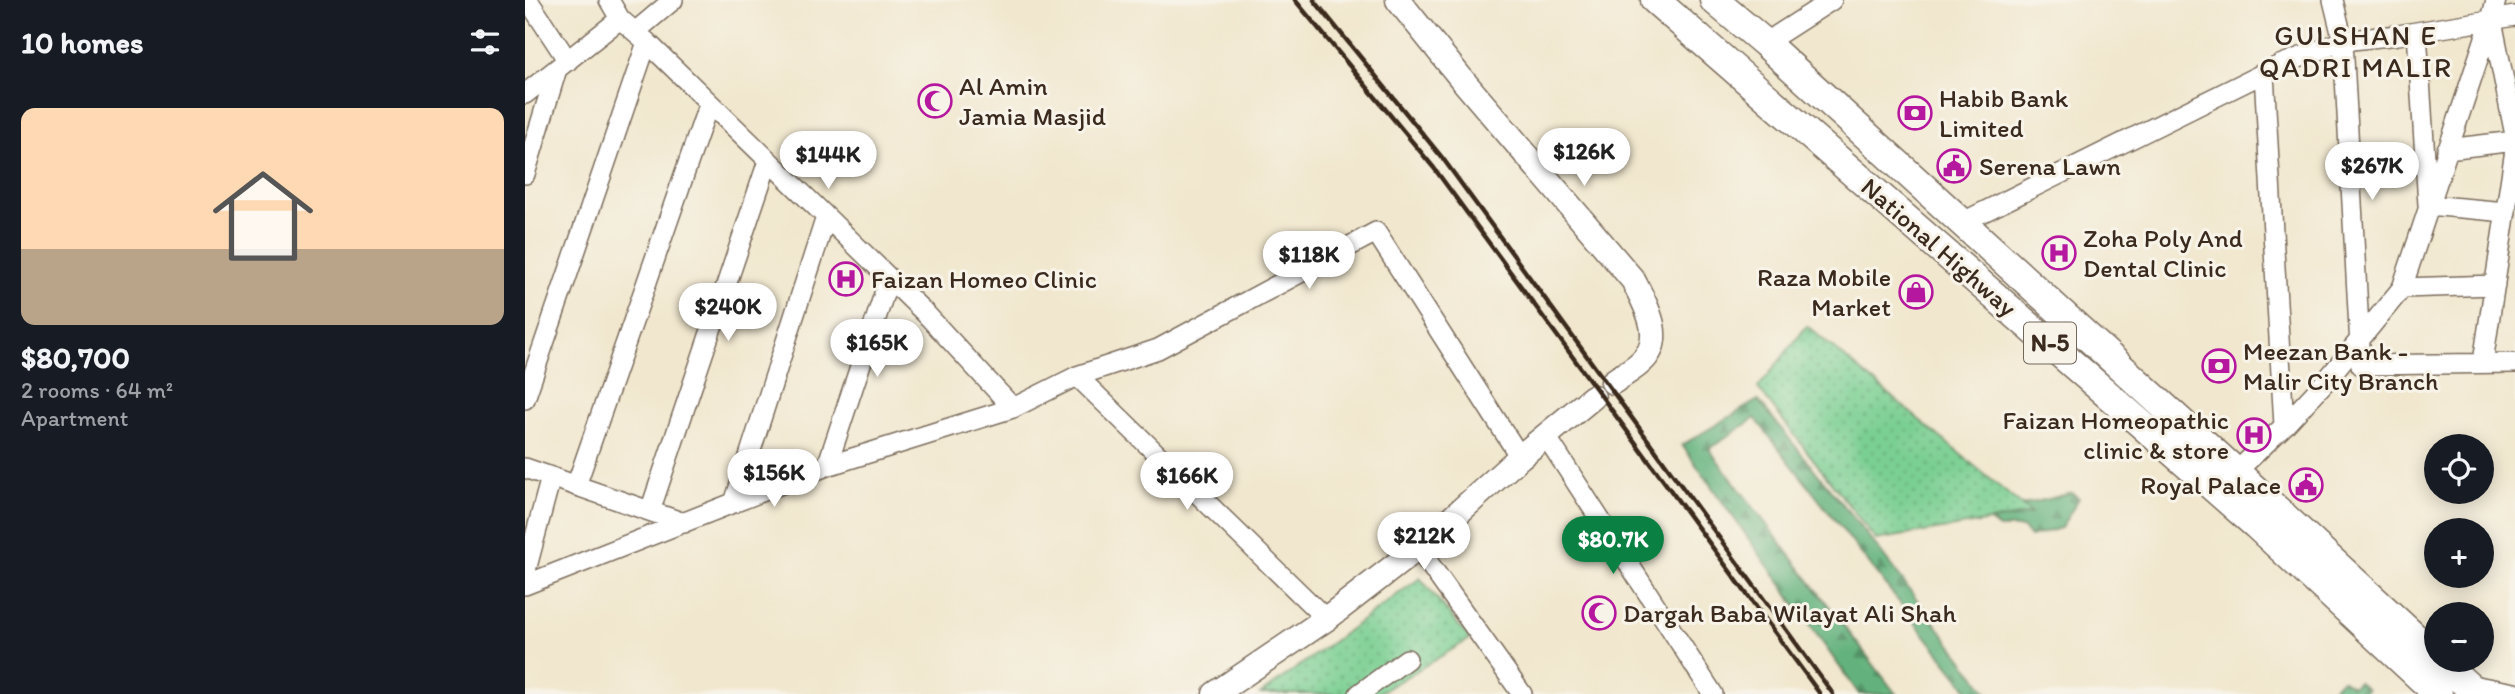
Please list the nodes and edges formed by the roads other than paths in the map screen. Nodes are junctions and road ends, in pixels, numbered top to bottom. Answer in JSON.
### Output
{"nodes":[{"id":1,"x":528,"y":0,"type":"edge"},
{"id":2,"x":609,"y":0,"type":"edge"},
{"id":3,"x":673,"y":0,"type":"edge"},
{"id":4,"x":1398,"y":0,"type":"edge"},
{"id":5,"x":1655,"y":0,"type":"edge"},
{"id":6,"x":1714,"y":0,"type":"edge"},
{"id":7,"x":1832,"y":0,"type":"edge"},
{"id":8,"x":2333,"y":0,"type":"edge"},
{"id":9,"x":2496,"y":0,"type":"edge"},
{"id":10,"x":2515,"y":16,"type":"edge"},
{"id":11,"x":2491,"y":20,"type":"junction"},
{"id":12,"x":634,"y":31,"type":"junction"},
{"id":13,"x":2417,"y":32,"type":"junction"},
{"id":14,"x":2343,"y":41,"type":"junction"},
{"id":15,"x":1765,"y":43,"type":"junction"},
{"id":16,"x":563,"y":65,"type":"junction"},
{"id":17,"x":2263,"y":73,"type":"junction"},
{"id":18,"x":525,"y":94,"type":"edge"},
{"id":19,"x":709,"y":103,"type":"junction"},
{"id":20,"x":2515,"y":135,"type":"edge"},
{"id":21,"x":2515,"y":141,"type":"edge"},
{"id":22,"x":2447,"y":149,"type":"junction"},
{"id":23,"x":2515,"y":150,"type":"edge"},
{"id":24,"x":768,"y":161,"type":"junction"},
{"id":25,"x":525,"y":174,"type":"edge"},
{"id":26,"x":2428,"y":205,"type":"junction"},
{"id":27,"x":2506,"y":212,"type":"junction"},
{"id":28,"x":826,"y":217,"type":"junction"},
{"id":29,"x":1961,"y":223,"type":"junction"},
{"id":30,"x":889,"y":279,"type":"junction"},
{"id":31,"x":2495,"y":285,"type":"junction"},
{"id":32,"x":2402,"y":288,"type":"junction"},
{"id":33,"x":2359,"y":341,"type":"junction"},
{"id":34,"x":2483,"y":362,"type":"junction"},
{"id":35,"x":2515,"y":363,"type":"edge"},
{"id":36,"x":1077,"y":376,"type":"junction"},
{"id":37,"x":1613,"y":382,"type":"dead end"},
{"id":38,"x":1593,"y":397,"type":"dead end"},
{"id":39,"x":525,"y":399,"type":"edge"},
{"id":40,"x":1013,"y":408,"type":"junction"},
{"id":41,"x":2284,"y":426,"type":"junction"},
{"id":42,"x":1546,"y":436,"type":"junction"},
{"id":43,"x":1520,"y":457,"type":"junction"},
{"id":44,"x":827,"y":466,"type":"junction"},
{"id":45,"x":525,"y":468,"type":"edge"},
{"id":46,"x":2236,"y":471,"type":"junction"},
{"id":47,"x":551,"y":477,"type":"junction"},
{"id":48,"x":576,"y":486,"type":"junction"},
{"id":49,"x":733,"y":503,"type":"junction"},
{"id":50,"x":650,"y":511,"type":"junction"},
{"id":51,"x":684,"y":523,"type":"junction"},
{"id":52,"x":1418,"y":548,"type":"junction"},
{"id":53,"x":525,"y":574,"type":"edge"},
{"id":54,"x":525,"y":585,"type":"edge"},
{"id":55,"x":1326,"y":619,"type":"junction"},
{"id":56,"x":2424,"y":654,"type":"edge"},
{"id":57,"x":2424,"y":655,"type":"edge"},
{"id":58,"x":1407,"y":659,"type":"dead end"},
{"id":59,"x":2431,"y":672,"type":"edge"},
{"id":60,"x":2448,"y":672,"type":"edge"},
{"id":61,"x":2471,"y":689,"type":"edge"},
{"id":62,"x":2515,"y":693,"type":"edge"},
{"id":63,"x":1215,"y":694,"type":"edge"},
{"id":64,"x":1359,"y":694,"type":"edge"},
{"id":65,"x":1523,"y":694,"type":"edge"},
{"id":66,"x":1713,"y":694,"type":"edge"},
{"id":67,"x":2438,"y":694,"type":"edge"}],
"edges":[{"from":1,"to":16,"type":"street"},
{"from":2,"to":12,"type":"street"},
{"from":3,"to":12,"type":"street"},
{"from":4,"to":37,"type":"main road"},
{"from":5,"to":57,"type":"highway","name":"National Highway","number":"N-5"},
{"from":6,"to":15,"type":"highway","name":"National Highway","number":"N-5"},
{"from":7,"to":15,"type":"street"},
{"from":8,"to":14,"type":"street"},
{"from":9,"to":11,"type":"street"},
{"from":10,"to":11,"type":"street"},
{"from":11,"to":13,"type":"street"},
{"from":11,"to":20,"type":"street"},
{"from":11,"to":22,"type":"street"},
{"from":12,"to":16,"type":"street"},
{"from":12,"to":19,"type":"street"},
{"from":12,"to":39,"type":"street"},
{"from":13,"to":14,"type":"street"},
{"from":13,"to":26,"type":"street"},
{"from":14,"to":17,"type":"street"},
{"from":14,"to":33,"type":"street"},
{"from":15,"to":29,"type":"highway","name":"National Highway","number":"N-5"},
{"from":16,"to":18,"type":"street"},
{"from":16,"to":25,"type":"street"},
{"from":17,"to":29,"type":"street"},
{"from":17,"to":41,"type":"street"},
{"from":19,"to":24,"type":"street"},
{"from":19,"to":48,"type":"street"},
{"from":21,"to":22,"type":"street"},
{"from":22,"to":26,"type":"street"},
{"from":23,"to":27,"type":"street"},
{"from":24,"to":28,"type":"street"},
{"from":24,"to":50,"type":"street"},
{"from":26,"to":27,"type":"street"},
{"from":26,"to":32,"type":"street"},
{"from":27,"to":31,"type":"street"},
{"from":28,"to":30,"type":"street"},
{"from":28,"to":49,"type":"street"},
{"from":29,"to":46,"type":"highway","name":"National Highway","number":"N-5"},
{"from":30,"to":40,"type":"street"},
{"from":30,"to":44,"type":"street"},
{"from":31,"to":32,"type":"street"},
{"from":31,"to":34,"type":"street"},
{"from":32,"to":33,"type":"street"},
{"from":33,"to":34,"type":"street"},
{"from":33,"to":41,"type":"street"},
{"from":34,"to":35,"type":"street"},
{"from":36,"to":40,"type":"street"},
{"from":36,"to":43,"type":"street"},
{"from":36,"to":55,"type":"street"},
{"from":38,"to":42,"type":"main road"},
{"from":40,"to":44,"type":"street"},
{"from":41,"to":46,"type":"street"},
{"from":42,"to":43,"type":"main road"},
{"from":42,"to":66,"type":"street"},
{"from":43,"to":52,"type":"main road"},
{"from":44,"to":49,"type":"street"},
{"from":45,"to":47,"type":"street"},
{"from":46,"to":56,"type":"highway","name":"National Highway","number":"N-5"},
{"from":47,"to":48,"type":"street"},
{"from":47,"to":53,"type":"street"},
{"from":48,"to":50,"type":"street"},
{"from":49,"to":51,"type":"street"},
{"from":50,"to":51,"type":"street"},
{"from":51,"to":54,"type":"street"},
{"from":52,"to":55,"type":"main road"},
{"from":52,"to":65,"type":"street"},
{"from":55,"to":63,"type":"main road"},
{"from":58,"to":64,"type":"street"},
{"from":59,"to":67,"type":"highway","name":"National Highway","number":"N-5"},
{"from":60,"to":61,"type":"highway","name":"National Highway","number":"N-5"},
{"from":61,"to":62,"type":"street"}]}
